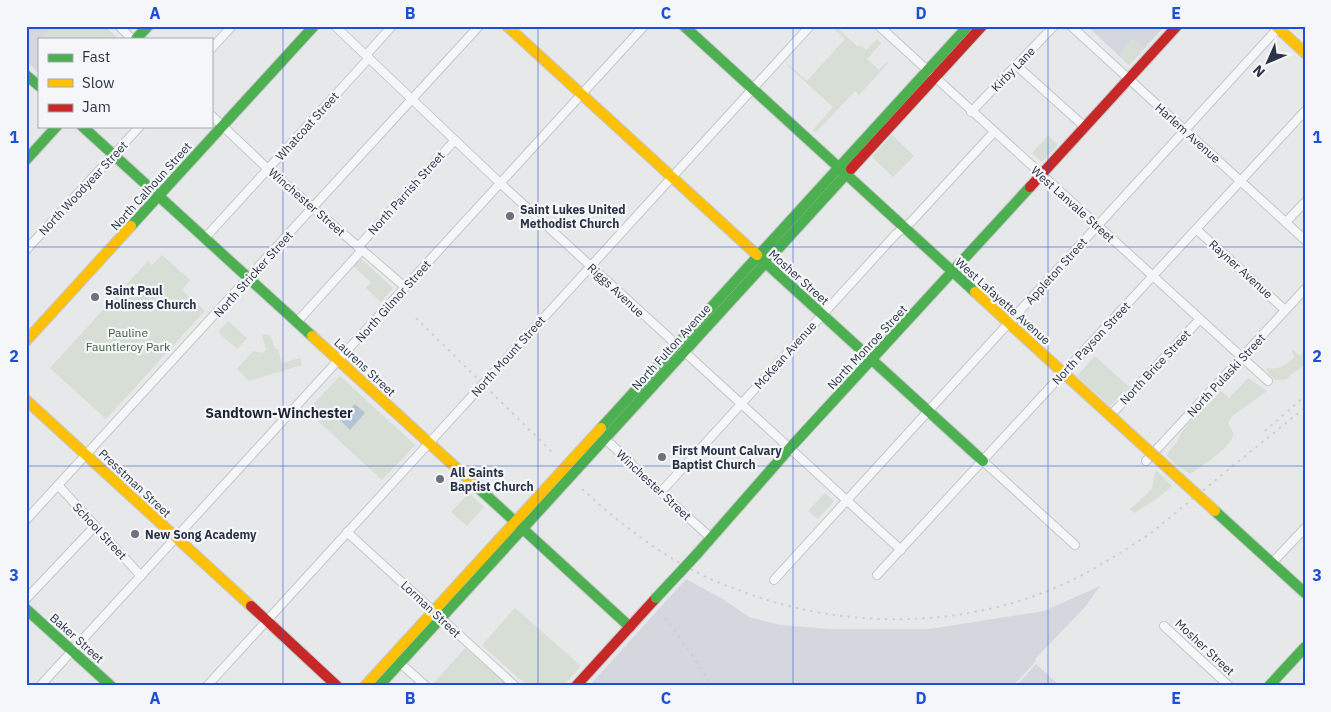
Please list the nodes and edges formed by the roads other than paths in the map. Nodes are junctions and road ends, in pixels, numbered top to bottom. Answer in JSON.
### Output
{"nodes":[{"id":1,"x":119,"y":26,"type":"edge"},
{"id":2,"x":148,"y":26,"type":"edge"},
{"id":3,"x":232,"y":26,"type":"edge"},
{"id":4,"x":314,"y":26,"type":"edge"},
{"id":5,"x":335,"y":26,"type":"edge"},
{"id":6,"x":392,"y":26,"type":"edge"},
{"id":7,"x":479,"y":26,"type":"edge"},
{"id":8,"x":507,"y":26,"type":"edge"},
{"id":9,"x":644,"y":26,"type":"edge"},
{"id":10,"x":684,"y":26,"type":"edge"},
{"id":11,"x":810,"y":26,"type":"edge"},
{"id":12,"x":879,"y":26,"type":"edge"},
{"id":13,"x":968,"y":26,"type":"edge"},
{"id":14,"x":982,"y":26,"type":"edge"},
{"id":15,"x":1054,"y":26,"type":"edge"},
{"id":16,"x":1071,"y":26,"type":"edge"},
{"id":17,"x":1176,"y":27,"type":"edge"},
{"id":18,"x":1277,"y":27,"type":"edge"},
{"id":19,"x":131,"y":38,"type":"edge"},
{"id":20,"x":137,"y":38,"type":"edge"},
{"id":21,"x":212,"y":48,"type":"edge"},
{"id":22,"x":1305,"y":53,"type":"edge"},
{"id":23,"x":367,"y":57,"type":"junction"},
{"id":24,"x":1016,"y":65,"type":"junction"},
{"id":25,"x":931,"y":74,"type":"junction"},
{"id":26,"x":26,"y":75,"type":"edge"},
{"id":27,"x":1129,"y":79,"type":"junction"},
{"id":28,"x":38,"y":85,"type":"edge"},
{"id":29,"x":752,"y":89,"type":"junction"},
{"id":30,"x":581,"y":95,"type":"junction"},
{"id":31,"x":412,"y":100,"type":"junction"},
{"id":32,"x":1305,"y":111,"type":"edge"},
{"id":33,"x":971,"y":112,"type":"junction"},
{"id":34,"x":212,"y":117,"type":"edge"},
{"id":35,"x":222,"y":126,"type":"junction"},
{"id":36,"x":1085,"y":127,"type":"junction"},
{"id":37,"x":55,"y":128,"type":"edge"},
{"id":38,"x":84,"y":128,"type":"edge"},
{"id":39,"x":138,"y":128,"type":"edge"},
{"id":40,"x":1185,"y":130,"type":"junction"},
{"id":41,"x":994,"y":132,"type":"junction"},
{"id":42,"x":455,"y":140,"type":"junction"},
{"id":43,"x":114,"y":155,"type":"junction"},
{"id":44,"x":26,"y":160,"type":"edge"},
{"id":45,"x":268,"y":169,"type":"junction"},
{"id":46,"x":842,"y":171,"type":"junction"},
{"id":47,"x":1041,"y":175,"type":"junction"},
{"id":48,"x":671,"y":177,"type":"junction"},
{"id":49,"x":1240,"y":181,"type":"junction"},
{"id":50,"x":500,"y":183,"type":"junction"},
{"id":51,"x":158,"y":196,"type":"junction"},
{"id":52,"x":1305,"y":202,"type":"edge"},
{"id":53,"x":313,"y":208,"type":"junction"},
{"id":54,"x":1286,"y":222,"type":"junction"},
{"id":55,"x":1097,"y":226,"type":"junction"},
{"id":56,"x":904,"y":228,"type":"junction"},
{"id":57,"x":1196,"y":229,"type":"junction"},
{"id":58,"x":205,"y":238,"type":"junction"},
{"id":59,"x":1305,"y":240,"type":"edge"},
{"id":60,"x":360,"y":248,"type":"junction"},
{"id":61,"x":26,"y":250,"type":"edge"},
{"id":62,"x":761,"y":259,"type":"junction"},
{"id":63,"x":590,"y":266,"type":"junction"},
{"id":64,"x":953,"y":272,"type":"junction"},
{"id":65,"x":1152,"y":276,"type":"junction"},
{"id":66,"x":249,"y":278,"type":"junction"},
{"id":67,"x":405,"y":287,"type":"junction"},
{"id":68,"x":1305,"y":289,"type":"edge"},
{"id":69,"x":1285,"y":310,"type":"junction"},
{"id":70,"x":822,"y":315,"type":"junction"},
{"id":71,"x":1200,"y":319,"type":"junction"},
{"id":72,"x":297,"y":322,"type":"junction"},
{"id":73,"x":1008,"y":323,"type":"junction"},
{"id":74,"x":26,"y":341,"type":"edge"},
{"id":75,"x":676,"y":345,"type":"junction"},
{"id":76,"x":684,"y":352,"type":"junction"},
{"id":77,"x":1242,"y":358,"type":"junction"},
{"id":78,"x":338,"y":360,"type":"junction"},
{"id":79,"x":872,"y":360,"type":"junction"},
{"id":80,"x":1063,"y":373,"type":"junction"},
{"id":81,"x":1268,"y":381,"type":"dead end"},
{"id":82,"x":26,"y":400,"type":"edge"},
{"id":83,"x":741,"y":404,"type":"junction"},
{"id":84,"x":928,"y":411,"type":"junction"},
{"id":85,"x":601,"y":435,"type":"junction"},
{"id":86,"x":429,"y":443,"type":"junction"},
{"id":87,"x":790,"y":448,"type":"junction"},
{"id":88,"x":1153,"y":454,"type":"junction"},
{"id":89,"x":86,"y":456,"type":"junction"},
{"id":90,"x":982,"y":461,"type":"junction"},
{"id":91,"x":1146,"y":461,"type":"dead end"},
{"id":92,"x":58,"y":486,"type":"junction"},
{"id":93,"x":660,"y":492,"type":"junction"},
{"id":94,"x":847,"y":500,"type":"junction"},
{"id":95,"x":26,"y":520,"type":"edge"},
{"id":96,"x":519,"y":525,"type":"junction"},
{"id":97,"x":95,"y":526,"type":"junction"},
{"id":98,"x":1305,"y":528,"type":"edge"},
{"id":99,"x":348,"y":532,"type":"junction"},
{"id":100,"x":176,"y":538,"type":"junction"},
{"id":101,"x":710,"y":538,"type":"junction"},
{"id":102,"x":1075,"y":546,"type":"dead end"},
{"id":103,"x":901,"y":550,"type":"junction"},
{"id":104,"x":1272,"y":563,"type":"junction"},
{"id":105,"x":877,"y":575,"type":"dead end"},
{"id":106,"x":141,"y":576,"type":"junction"},
{"id":107,"x":774,"y":580,"type":"dead end"},
{"id":108,"x":1305,"y":593,"type":"edge"},
{"id":109,"x":26,"y":599,"type":"edge"},
{"id":110,"x":26,"y":609,"type":"edge"},
{"id":111,"x":437,"y":614,"type":"junction"},
{"id":112,"x":266,"y":621,"type":"junction"},
{"id":113,"x":630,"y":626,"type":"junction"},
{"id":114,"x":1164,"y":626,"type":"dead end"},
{"id":115,"x":1305,"y":647,"type":"edge"},
{"id":116,"x":72,"y":651,"type":"junction"},
{"id":117,"x":400,"y":663,"type":"junction"},
{"id":118,"x":40,"y":686,"type":"edge"},
{"id":119,"x":111,"y":686,"type":"edge"},
{"id":120,"x":206,"y":686,"type":"edge"},
{"id":121,"x":337,"y":686,"type":"edge"},
{"id":122,"x":365,"y":686,"type":"edge"},
{"id":123,"x":379,"y":686,"type":"edge"},
{"id":124,"x":426,"y":686,"type":"edge"},
{"id":125,"x":515,"y":686,"type":"edge"},
{"id":126,"x":576,"y":686,"type":"edge"},
{"id":127,"x":1229,"y":686,"type":"edge"},
{"id":128,"x":1269,"y":686,"type":"edge"}],
"edges":[{"from":1,"to":19,"type":"street"},
{"from":2,"to":20,"type":"main road"},
{"from":3,"to":21,"type":"street"},
{"from":4,"to":35,"type":"main road","name":"North Calhoun Street"},
{"from":5,"to":23,"type":"street","name":"Riggs Avenue"},
{"from":6,"to":23,"type":"street","name":"Whatcoat Street"},
{"from":7,"to":31,"type":"street","name":"North Stricker Street"},
{"from":8,"to":30,"type":"main road","name":"Mosher Street"},
{"from":9,"to":30,"type":"street","name":"North Gilmor Street"},
{"from":10,"to":29,"type":"main road","name":"West Lafayette Avenue"},
{"from":11,"to":29,"type":"street","name":"North Mount Street"},
{"from":12,"to":25,"type":"street","name":"West Lanvale Street"},
{"from":13,"to":25,"type":"main road","name":"North Fulton Avenue"},
{"from":14,"to":25,"type":"main road","name":"North Fulton Avenue"},
{"from":15,"to":24,"type":"street","name":"Kirby Lane"},
{"from":16,"to":27,"type":"street","name":"Harlem Avenue"},
{"from":17,"to":27,"type":"main road","name":"North Monroe Street"},
{"from":18,"to":22,"type":"main road"},
{"from":18,"to":40,"type":"street","name":"Appleton Street"},
{"from":23,"to":31,"type":"street","name":"Riggs Avenue"},
{"from":23,"to":45,"type":"street","name":"Whatcoat Street"},
{"from":24,"to":33,"type":"street","name":"Kirby Lane"},
{"from":24,"to":36,"type":"street"},
{"from":25,"to":33,"type":"street","name":"West Lanvale Street"},
{"from":25,"to":46,"type":"main road","name":"North Fulton Avenue"},
{"from":26,"to":28,"type":"main road"},
{"from":27,"to":36,"type":"main road","name":"North Monroe Street"},
{"from":27,"to":40,"type":"street","name":"Harlem Avenue"},
{"from":29,"to":46,"type":"main road","name":"West Lafayette Avenue"},
{"from":29,"to":48,"type":"street","name":"North Mount Street"},
{"from":30,"to":48,"type":"main road","name":"Mosher Street"},
{"from":30,"to":50,"type":"street","name":"North Gilmor Street"},
{"from":31,"to":42,"type":"street","name":"Riggs Avenue"},
{"from":31,"to":53,"type":"street","name":"North Stricker Street"},
{"from":32,"to":49,"type":"street","name":"North Payson Street"},
{"from":33,"to":41,"type":"street","name":"West Lanvale Street"},
{"from":34,"to":35,"type":"street","name":"Winchester Street"},
{"from":35,"to":45,"type":"street","name":"Winchester Street"},
{"from":35,"to":51,"type":"main road","name":"North Calhoun Street"},
{"from":36,"to":47,"type":"main road","name":"North Monroe Street"},
{"from":37,"to":44,"type":"main road"},
{"from":38,"to":43,"type":"main road","name":"Laurens Street"},
{"from":39,"to":43,"type":"street","name":"North Woodyear Street"},
{"from":40,"to":49,"type":"street","name":"Harlem Avenue"},
{"from":40,"to":55,"type":"street","name":"Appleton Street"},
{"from":41,"to":47,"type":"street","name":"West Lanvale Street"},
{"from":41,"to":56,"type":"street","name":"McKean Avenue"},
{"from":42,"to":50,"type":"street","name":"Riggs Avenue"},
{"from":42,"to":60,"type":"street","name":"North Parrish Street"},
{"from":43,"to":51,"type":"main road","name":"Laurens Street"},
{"from":43,"to":61,"type":"street","name":"North Woodyear Street"},
{"from":45,"to":53,"type":"street","name":"Winchester Street"},
{"from":45,"to":58,"type":"street","name":"Whatcoat Street"},
{"from":46,"to":56,"type":"main road","name":"West Lafayette Avenue"},
{"from":46,"to":62,"type":"main road","name":"North Fulton Avenue"},
{"from":47,"to":55,"type":"street","name":"West Lanvale Street"},
{"from":47,"to":64,"type":"main road","name":"North Monroe Street"},
{"from":48,"to":62,"type":"main road","name":"Mosher Street"},
{"from":48,"to":63,"type":"street","name":"North Mount Street"},
{"from":49,"to":54,"type":"street","name":"Harlem Avenue"},
{"from":49,"to":57,"type":"street","name":"North Payson Street"},
{"from":50,"to":63,"type":"street","name":"Riggs Avenue"},
{"from":50,"to":67,"type":"street","name":"North Gilmor Street"},
{"from":51,"to":58,"type":"main road","name":"Laurens Street"},
{"from":51,"to":74,"type":"main road","name":"North Calhoun Street"},
{"from":52,"to":54,"type":"street"},
{"from":53,"to":60,"type":"street","name":"Winchester Street"},
{"from":53,"to":66,"type":"street","name":"North Stricker Street"},
{"from":54,"to":59,"type":"street","name":"Harlem Avenue"},
{"from":55,"to":65,"type":"street","name":"West Lanvale Street"},
{"from":55,"to":73,"type":"street","name":"Appleton Street"},
{"from":56,"to":64,"type":"main road","name":"West Lafayette Avenue"},
{"from":56,"to":70,"type":"street","name":"McKean Avenue"},
{"from":57,"to":65,"type":"street","name":"North Payson Street"},
{"from":57,"to":69,"type":"street","name":"Rayner Avenue"},
{"from":58,"to":66,"type":"main road","name":"Laurens Street"},
{"from":60,"to":67,"type":"street","name":"Winchester Street"},
{"from":60,"to":72,"type":"street","name":"North Parrish Street"},
{"from":62,"to":70,"type":"main road","name":"Mosher Street"},
{"from":62,"to":75,"type":"main road","name":"North Fulton Avenue"},
{"from":62,"to":76,"type":"main road","name":"North Fulton Avenue"},
{"from":63,"to":75,"type":"street","name":"Riggs Avenue"},
{"from":63,"to":86,"type":"street","name":"North Mount Street","bridge":true},
{"from":64,"to":73,"type":"main road","name":"West Lafayette Avenue"},
{"from":64,"to":79,"type":"main road","name":"North Monroe Street"},
{"from":65,"to":71,"type":"street","name":"West Lanvale Street"},
{"from":65,"to":80,"type":"street","name":"North Payson Street"},
{"from":66,"to":72,"type":"main road","name":"Laurens Street"},
{"from":66,"to":89,"type":"street","name":"North Stricker Street"},
{"from":67,"to":78,"type":"street","name":"North Gilmor Street"},
{"from":68,"to":69,"type":"street","name":"North Pulaski Street"},
{"from":69,"to":77,"type":"street","name":"North Pulaski Street"},
{"from":70,"to":79,"type":"main road","name":"Mosher Street"},
{"from":70,"to":83,"type":"street","name":"McKean Avenue"},
{"from":71,"to":77,"type":"street","name":"West Lanvale Street"},
{"from":71,"to":88,"type":"street","name":"North Brice Street"},
{"from":72,"to":78,"type":"main road","name":"Laurens Street"},
{"from":73,"to":80,"type":"main road","name":"West Lafayette Avenue"},
{"from":73,"to":84,"type":"street","name":"Appleton Street"},
{"from":75,"to":76,"type":"street","name":"Riggs Avenue"},
{"from":75,"to":85,"type":"main road","name":"North Fulton Avenue"},
{"from":76,"to":83,"type":"street","name":"Riggs Avenue"},
{"from":76,"to":85,"type":"main road","name":"North Fulton Avenue"},
{"from":77,"to":81,"type":"street","name":"West Lanvale Street"},
{"from":77,"to":88,"type":"street","name":"North Pulaski Street"},
{"from":78,"to":86,"type":"main road","name":"Laurens Street"},
{"from":78,"to":100,"type":"street","name":"North Gilmor Street"},
{"from":79,"to":84,"type":"main road","name":"Mosher Street"},
{"from":79,"to":87,"type":"main road","name":"North Monroe Street"},
{"from":80,"to":90,"type":"street","name":"North Payson Street"},
{"from":80,"to":104,"type":"main road","name":"West Lafayette Avenue","bridge":true},
{"from":82,"to":89,"type":"main road","name":"Presstman Street"},
{"from":83,"to":87,"type":"street","name":"Riggs Avenue"},
{"from":83,"to":93,"type":"street","name":"McKean Avenue"},
{"from":84,"to":90,"type":"main road","name":"Mosher Street"},
{"from":84,"to":94,"type":"street","name":"Appleton Street"},
{"from":85,"to":93,"type":"street","name":"Winchester Street"},
{"from":85,"to":96,"type":"main road","name":"North Fulton Avenue"},
{"from":86,"to":96,"type":"main road","name":"Laurens Street"},
{"from":86,"to":99,"type":"street","name":"North Mount Street"},
{"from":87,"to":94,"type":"street","name":"Riggs Avenue"},
{"from":87,"to":101,"type":"main road","name":"North Monroe Street"},
{"from":88,"to":91,"type":"street","name":"North Pulaski Street"},
{"from":89,"to":92,"type":"street","name":"North Stricker Street"},
{"from":89,"to":100,"type":"main road","name":"Presstman Street"},
{"from":90,"to":102,"type":"street","name":"Mosher Street"},
{"from":90,"to":103,"type":"street","name":"North Payson Street"},
{"from":92,"to":95,"type":"street","name":"North Stricker Street"},
{"from":92,"to":97,"type":"street","name":"School Street"},
{"from":93,"to":101,"type":"street","name":"Winchester Street"},
{"from":94,"to":103,"type":"street","name":"Riggs Avenue"},
{"from":94,"to":107,"type":"street","name":"Appleton Street"},
{"from":96,"to":111,"type":"main road","name":"North Fulton Avenue"},
{"from":96,"to":113,"type":"main road","name":"Laurens Street"},
{"from":97,"to":106,"type":"street","name":"School Street"},
{"from":97,"to":109,"type":"street"},
{"from":98,"to":104,"type":"street"},
{"from":99,"to":111,"type":"street","name":"Lorman Street"},
{"from":99,"to":112,"type":"street","name":"North Mount Street"},
{"from":100,"to":106,"type":"street","name":"North Gilmor Street"},
{"from":100,"to":112,"type":"main road","name":"Presstman Street"},
{"from":101,"to":113,"type":"main road","name":"North Monroe Street","bridge":true},
{"from":103,"to":105,"type":"street","name":"North Payson Street"},
{"from":104,"to":108,"type":"main road","name":"West Lafayette Avenue"},
{"from":106,"to":116,"type":"street","name":"North Gilmor Street"},
{"from":110,"to":116,"type":"main road","name":"Baker Street"},
{"from":111,"to":117,"type":"main road","name":"North Fulton Avenue"},
{"from":111,"to":122,"type":"main road","name":"North Fulton Avenue"},
{"from":111,"to":125,"type":"street","name":"Lorman Street"},
{"from":112,"to":120,"type":"street","name":"North Mount Street"},
{"from":112,"to":121,"type":"main road","name":"Presstman Street"},
{"from":113,"to":126,"type":"main road","name":"North Monroe Street"},
{"from":114,"to":127,"type":"street","name":"Mosher Street"},
{"from":115,"to":128,"type":"main road"},
{"from":116,"to":118,"type":"street","name":"North Gilmor Street"},
{"from":116,"to":119,"type":"main road","name":"Baker Street"},
{"from":117,"to":123,"type":"main road","name":"North Fulton Avenue"},
{"from":117,"to":124,"type":"street"}]}
